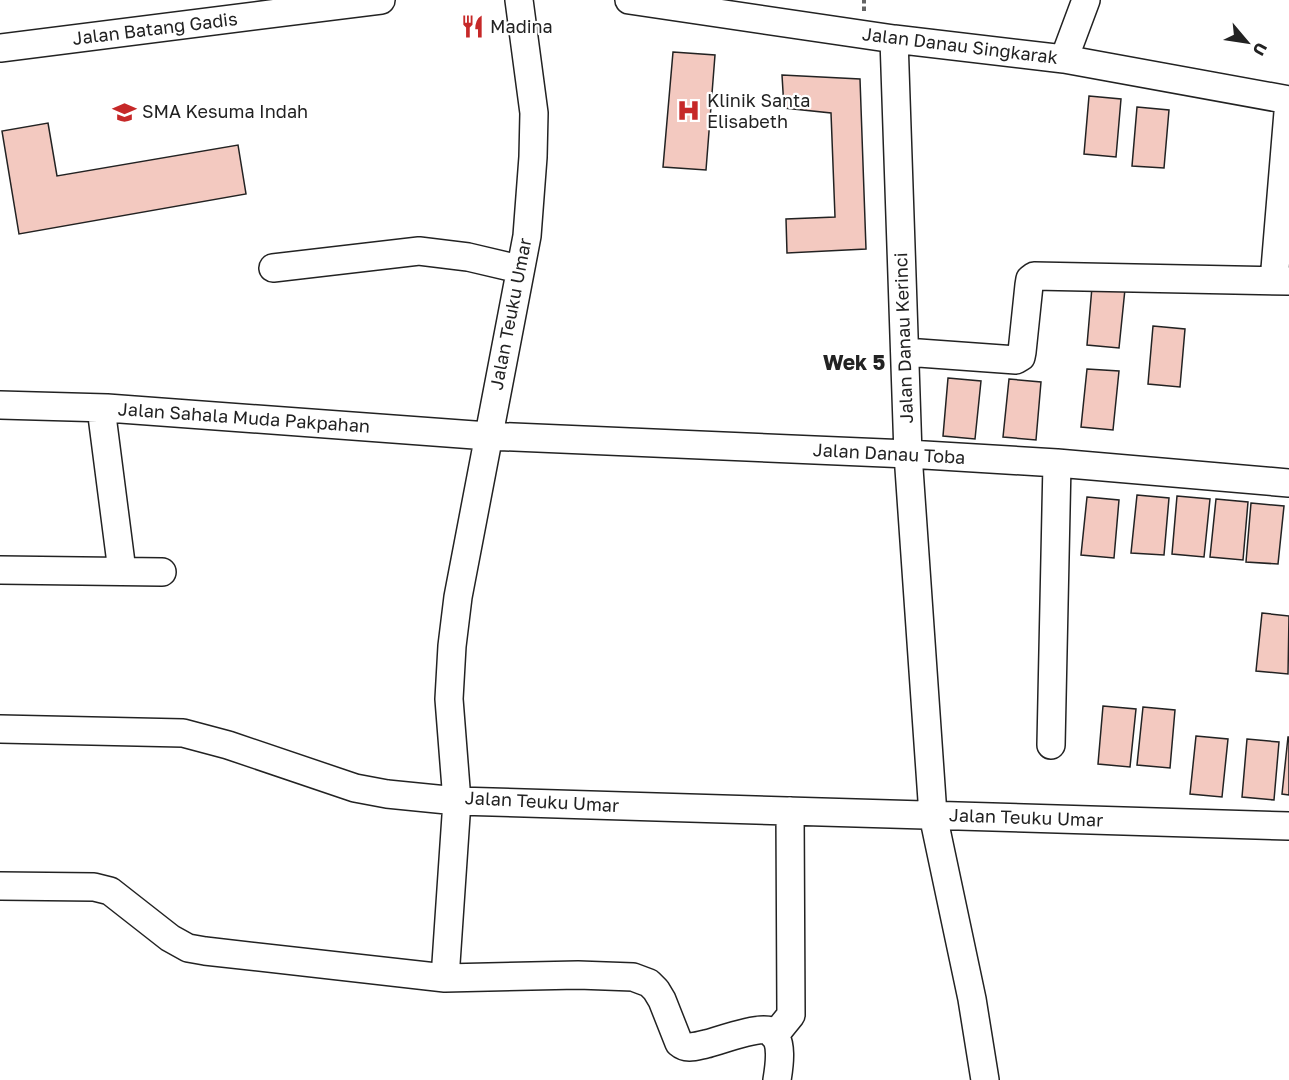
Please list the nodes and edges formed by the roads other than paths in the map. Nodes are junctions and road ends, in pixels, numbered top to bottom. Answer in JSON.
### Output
{"nodes":[{"id":1,"x":381,"y":0,"type":"edge"},
{"id":2,"x":519,"y":0,"type":"edge"},
{"id":3,"x":629,"y":0,"type":"edge"},
{"id":4,"x":1086,"y":0,"type":"edge"},
{"id":5,"x":894,"y":39,"type":"junction"},
{"id":6,"x":0,"y":48,"type":"edge"},
{"id":7,"x":1065,"y":59,"type":"junction"},
{"id":8,"x":1289,"y":100,"type":"edge"},
{"id":9,"x":273,"y":268,"type":"dead end"},
{"id":10,"x":519,"y":269,"type":"junction"},
{"id":11,"x":1281,"y":281,"type":"edge"},
{"id":12,"x":905,"y":352,"type":"junction"},
{"id":13,"x":0,"y":405,"type":"edge"},
{"id":14,"x":101,"y":408,"type":"junction"},
{"id":15,"x":488,"y":436,"type":"junction"},
{"id":16,"x":908,"y":454,"type":"junction"},
{"id":17,"x":1057,"y":464,"type":"junction"},
{"id":18,"x":1289,"y":483,"type":"edge"},
{"id":19,"x":0,"y":570,"type":"edge"},
{"id":20,"x":122,"y":571,"type":"junction"},
{"id":21,"x":162,"y":572,"type":"dead end"},
{"id":22,"x":0,"y":729,"type":"edge"},
{"id":23,"x":1051,"y":745,"type":"dead end"},
{"id":24,"x":457,"y":801,"type":"junction"},
{"id":25,"x":790,"y":811,"type":"junction"},
{"id":26,"x":933,"y":815,"type":"junction"},
{"id":27,"x":1289,"y":826,"type":"edge"},
{"id":28,"x":0,"y":886,"type":"edge"},
{"id":29,"x":445,"y":978,"type":"junction"},
{"id":30,"x":774,"y":1036,"type":"junction"},
{"id":31,"x":777,"y":1080,"type":"edge"},
{"id":32,"x":985,"y":1080,"type":"edge"}],
"edges":[{"from":1,"to":6,"type":"street","name":"Jalan Batang Gadis"},
{"from":2,"to":10,"type":"street","name":"Jalan Teuku Umar"},
{"from":3,"to":5,"type":"street","name":"Jalan Danau Singkarak"},
{"from":4,"to":7,"type":"street"},
{"from":5,"to":7,"type":"street","name":"Jalan Danau Singkarak"},
{"from":5,"to":12,"type":"street","name":"Jalan Danau Kerinci"},
{"from":7,"to":8,"type":"street","name":"Jalan Danau Singkarak"},
{"from":8,"to":11,"type":"street"},
{"from":9,"to":10,"type":"street"},
{"from":10,"to":15,"type":"street","name":"Jalan Teuku Umar"},
{"from":11,"to":12,"type":"street"},
{"from":12,"to":16,"type":"street","name":"Jalan Danau Kerinci"},
{"from":13,"to":14,"type":"street","name":"Jalan Sahala Muda Pakpahan"},
{"from":14,"to":15,"type":"street","name":"Jalan Sahala Muda Pakpahan"},
{"from":14,"to":20,"type":"street"},
{"from":15,"to":16,"type":"street","name":"Jalan Danau Toba"},
{"from":15,"to":24,"type":"street","name":"Jalan Teuku Umar"},
{"from":16,"to":17,"type":"street","name":"Jalan Danau Toba"},
{"from":16,"to":26,"type":"street","name":"Jalan Danau Kerinci"},
{"from":17,"to":18,"type":"street","name":"Jalan Danau Toba"},
{"from":17,"to":23,"type":"street"},
{"from":19,"to":20,"type":"street"},
{"from":20,"to":21,"type":"street"},
{"from":22,"to":24,"type":"street"},
{"from":24,"to":25,"type":"street","name":"Jalan Teuku Umar"},
{"from":24,"to":29,"type":"street"},
{"from":25,"to":26,"type":"street","name":"Jalan Teuku Umar"},
{"from":25,"to":30,"type":"street"},
{"from":26,"to":27,"type":"street","name":"Jalan Teuku Umar"},
{"from":26,"to":32,"type":"street","name":"Jalan Danau Kerinci"},
{"from":28,"to":29,"type":"street"},
{"from":29,"to":30,"type":"street"},
{"from":30,"to":31,"type":"street"}]}
